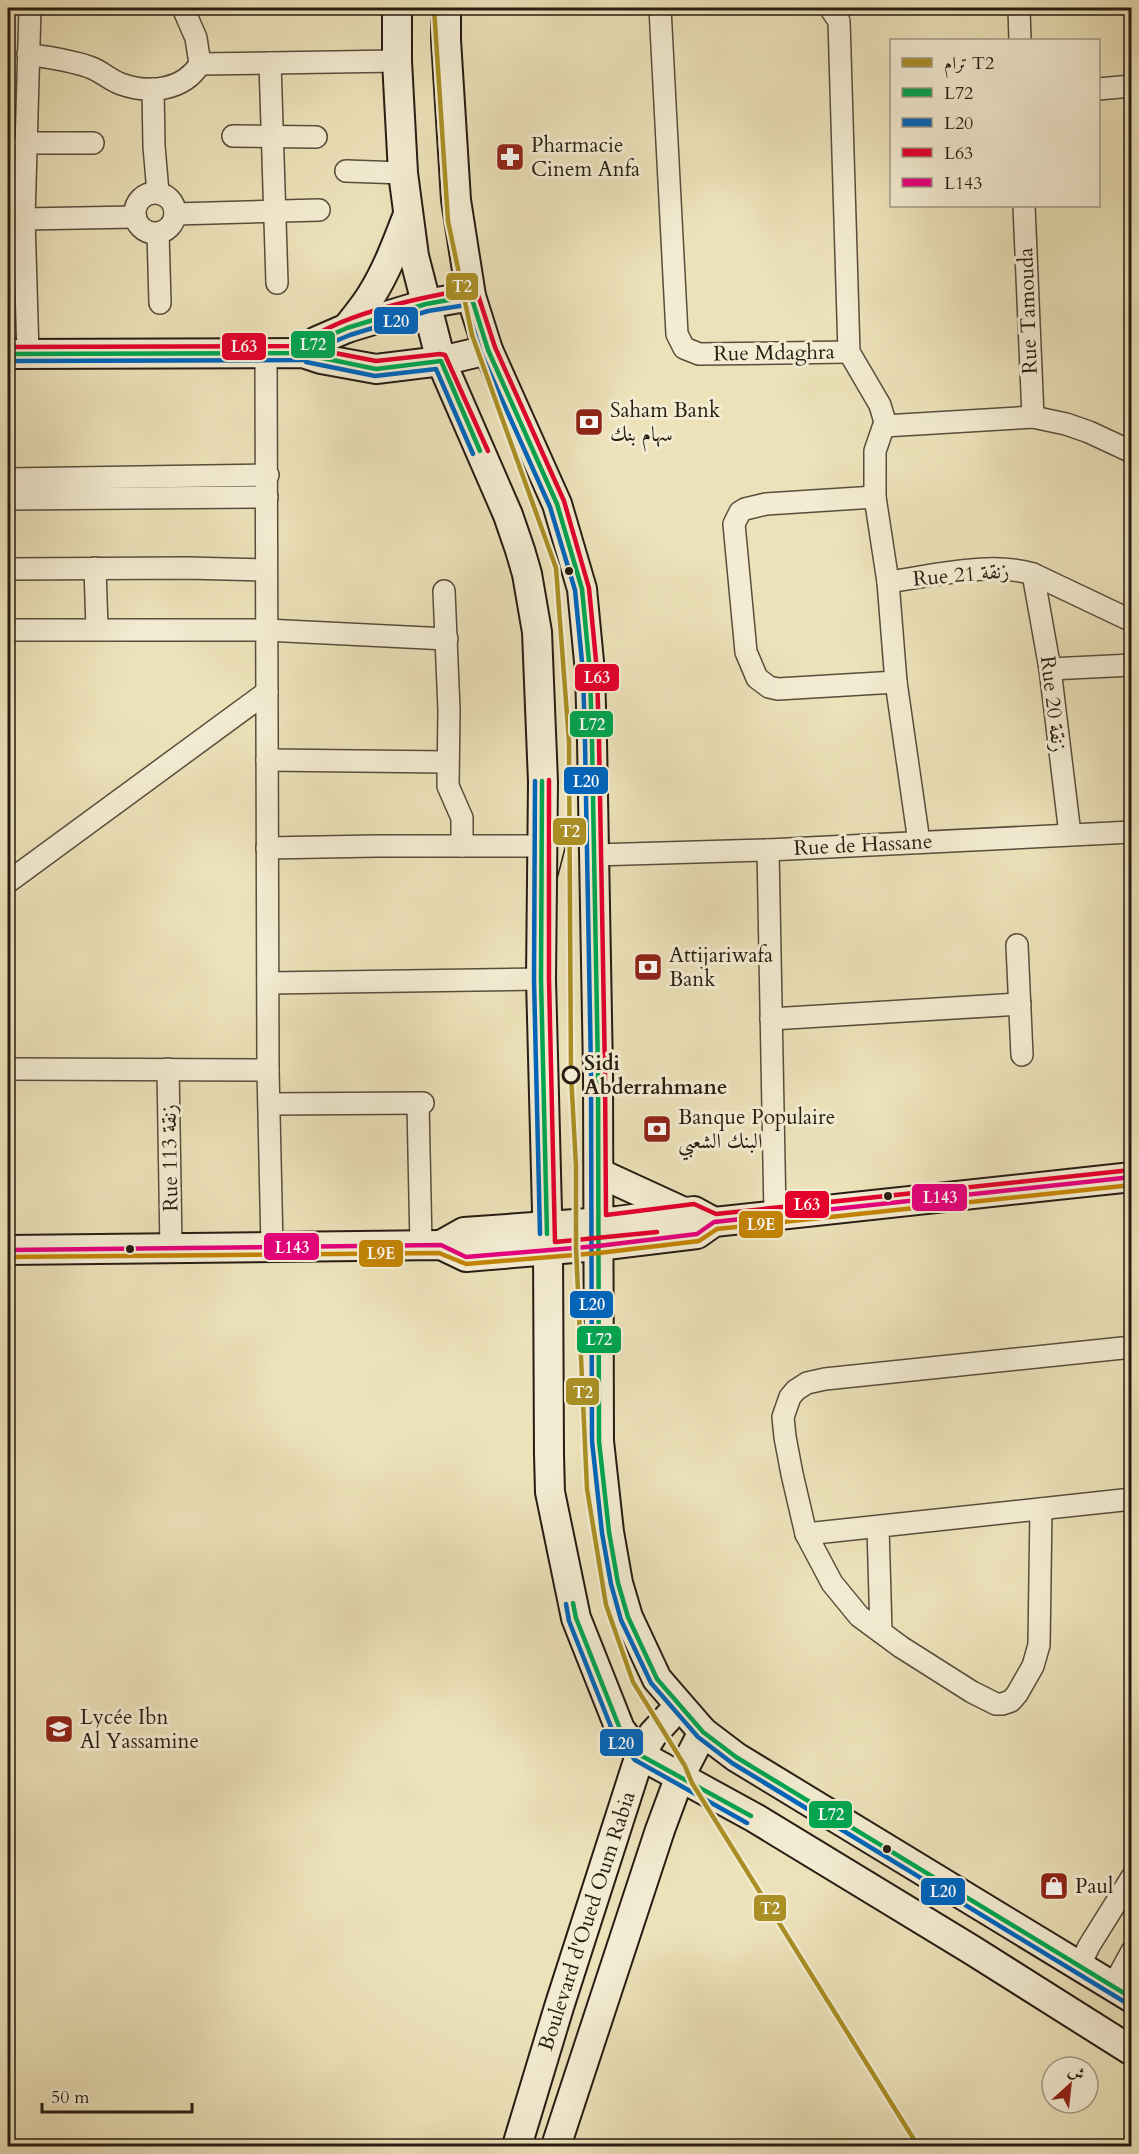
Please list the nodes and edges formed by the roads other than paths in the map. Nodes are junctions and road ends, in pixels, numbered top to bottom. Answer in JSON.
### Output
{"nodes":[{"id":1,"x":30,"y":8,"type":"edge"},
{"id":2,"x":183,"y":8,"type":"edge"},
{"id":3,"x":397,"y":8,"type":"edge"},
{"id":4,"x":446,"y":8,"type":"edge"},
{"id":5,"x":660,"y":8,"type":"edge"},
{"id":6,"x":830,"y":8,"type":"edge"},
{"id":7,"x":1019,"y":8,"type":"edge"},
{"id":8,"x":1020,"y":39,"type":"edge"},
{"id":9,"x":28,"y":54,"type":"junction"},
{"id":10,"x":397,"y":61,"type":"junction"},
{"id":11,"x":270,"y":63,"type":"junction"},
{"id":12,"x":200,"y":64,"type":"junction"},
{"id":13,"x":1131,"y":86,"type":"edge"},
{"id":14,"x":153,"y":89,"type":"junction"},
{"id":15,"x":1100,"y":89,"type":"edge"},
{"id":16,"x":232,"y":136,"type":"dead end"},
{"id":17,"x":273,"y":137,"type":"junction"},
{"id":18,"x":316,"y":137,"type":"dead end"},
{"id":19,"x":26,"y":143,"type":"junction"},
{"id":20,"x":93,"y":143,"type":"dead end"},
{"id":21,"x":346,"y":171,"type":"dead end"},
{"id":22,"x":403,"y":173,"type":"junction"},
{"id":23,"x":158,"y":193,"type":"junction"},
{"id":24,"x":1024,"y":207,"type":"edge"},
{"id":25,"x":319,"y":210,"type":"dead end"},
{"id":26,"x":274,"y":211,"type":"junction"},
{"id":27,"x":175,"y":214,"type":"junction"},
{"id":28,"x":407,"y":215,"type":"junction"},
{"id":29,"x":135,"y":217,"type":"junction"},
{"id":30,"x":24,"y":219,"type":"junction"},
{"id":31,"x":158,"y":233,"type":"junction"},
{"id":32,"x":277,"y":283,"type":"dead end"},
{"id":33,"x":471,"y":296,"type":"junction"},
{"id":34,"x":160,"y":303,"type":"dead end"},
{"id":35,"x":426,"y":304,"type":"junction"},
{"id":36,"x":347,"y":328,"type":"junction"},
{"id":37,"x":488,"y":350,"type":"junction"},
{"id":38,"x":849,"y":352,"type":"junction"},
{"id":39,"x":303,"y":353,"type":"junction"},
{"id":40,"x":18,"y":354,"type":"edge"},
{"id":41,"x":266,"y":354,"type":"junction"},
{"id":42,"x":441,"y":361,"type":"junction"},
{"id":43,"x":1033,"y":417,"type":"junction"},
{"id":44,"x":884,"y":426,"type":"junction"},
{"id":45,"x":1131,"y":452,"type":"edge"},
{"id":46,"x":267,"y":475,"type":"junction"},
{"id":47,"x":8,"y":479,"type":"edge"},
{"id":48,"x":267,"y":496,"type":"junction"},
{"id":49,"x":875,"y":497,"type":"junction"},
{"id":50,"x":8,"y":499,"type":"edge"},
{"id":51,"x":95,"y":568,"type":"junction"},
{"id":52,"x":8,"y":569,"type":"edge"},
{"id":53,"x":266,"y":570,"type":"junction"},
{"id":54,"x":1033,"y":574,"type":"junction"},
{"id":55,"x":888,"y":582,"type":"junction"},
{"id":56,"x":444,"y":591,"type":"dead end"},
{"id":57,"x":1131,"y":621,"type":"edge"},
{"id":58,"x":97,"y":629,"type":"junction"},
{"id":59,"x":8,"y":630,"type":"edge"},
{"id":60,"x":266,"y":630,"type":"junction"},
{"id":61,"x":447,"y":639,"type":"junction"},
{"id":62,"x":1131,"y":665,"type":"edge"},
{"id":63,"x":1050,"y":669,"type":"junction"},
{"id":64,"x":896,"y":682,"type":"junction"},
{"id":65,"x":267,"y":692,"type":"junction"},
{"id":66,"x":267,"y":760,"type":"junction"},
{"id":67,"x":447,"y":762,"type":"junction"},
{"id":68,"x":1131,"y":832,"type":"edge"},
{"id":69,"x":1070,"y":834,"type":"junction"},
{"id":70,"x":919,"y":842,"type":"junction"},
{"id":71,"x":462,"y":846,"type":"junction"},
{"id":72,"x":542,"y":846,"type":"junction"},
{"id":73,"x":267,"y":848,"type":"junction"},
{"id":74,"x":768,"y":850,"type":"junction"},
{"id":75,"x":594,"y":855,"type":"junction"},
{"id":76,"x":8,"y":882,"type":"edge"},
{"id":77,"x":1017,"y":945,"type":"dead end"},
{"id":78,"x":541,"y":979,"type":"junction"},
{"id":79,"x":268,"y":983,"type":"junction"},
{"id":80,"x":1020,"y":1004,"type":"junction"},
{"id":81,"x":771,"y":1018,"type":"junction"},
{"id":82,"x":1022,"y":1056,"type":"dead end"},
{"id":83,"x":8,"y":1069,"type":"edge"},
{"id":84,"x":168,"y":1069,"type":"junction"},
{"id":85,"x":268,"y":1070,"type":"junction"},
{"id":86,"x":269,"y":1104,"type":"junction"},
{"id":87,"x":599,"y":1173,"type":"junction"},
{"id":88,"x":1131,"y":1177,"type":"edge"},
{"id":89,"x":686,"y":1213,"type":"junction"},
{"id":90,"x":775,"y":1215,"type":"junction"},
{"id":91,"x":714,"y":1222,"type":"junction"},
{"id":92,"x":598,"y":1235,"type":"junction"},
{"id":93,"x":547,"y":1239,"type":"junction"},
{"id":94,"x":431,"y":1245,"type":"junction"},
{"id":95,"x":272,"y":1247,"type":"junction"},
{"id":96,"x":171,"y":1248,"type":"junction"},
{"id":97,"x":8,"y":1250,"type":"edge"},
{"id":98,"x":1131,"y":1347,"type":"edge"},
{"id":99,"x":1131,"y":1499,"type":"edge"},
{"id":100,"x":1041,"y":1509,"type":"junction"},
{"id":101,"x":878,"y":1527,"type":"junction"},
{"id":102,"x":806,"y":1534,"type":"junction"},
{"id":103,"x":881,"y":1632,"type":"junction"},
{"id":104,"x":679,"y":1706,"type":"junction"},
{"id":105,"x":702,"y":1732,"type":"junction"},
{"id":106,"x":640,"y":1755,"type":"junction"},
{"id":107,"x":680,"y":1776,"type":"junction"},
{"id":108,"x":1131,"y":1877,"type":"edge"},
{"id":109,"x":1131,"y":1952,"type":"edge"},
{"id":110,"x":1080,"y":1965,"type":"junction"},
{"id":111,"x":1122,"y":1992,"type":"edge"},
{"id":112,"x":1131,"y":2051,"type":"edge"},
{"id":113,"x":517,"y":2146,"type":"edge"},
{"id":114,"x":556,"y":2146,"type":"edge"}],
"edges":[{"from":1,"to":9,"type":"street"},
{"from":2,"to":12,"type":"street"},
{"from":3,"to":10,"type":"main road"},
{"from":4,"to":33,"type":"main road"},
{"from":5,"to":38,"type":"street","name":"Rue Mdaghra"},
{"from":6,"to":38,"type":"street"},
{"from":7,"to":8,"type":"street"},
{"from":9,"to":14,"type":"street"},
{"from":9,"to":19,"type":"street"},
{"from":10,"to":11,"type":"street"},
{"from":10,"to":22,"type":"main road"},
{"from":11,"to":12,"type":"street"},
{"from":11,"to":17,"type":"street"},
{"from":12,"to":14,"type":"street"},
{"from":13,"to":15,"type":"street"},
{"from":14,"to":23,"type":"street"},
{"from":16,"to":17,"type":"street"},
{"from":17,"to":18,"type":"street"},
{"from":17,"to":26,"type":"street"},
{"from":19,"to":20,"type":"street"},
{"from":19,"to":30,"type":"street"},
{"from":21,"to":22,"type":"street"},
{"from":22,"to":28,"type":"main road"},
{"from":23,"to":27,"type":"street"},
{"from":23,"to":29,"type":"street"},
{"from":24,"to":43,"type":"street","name":"Rue Tamouda"},
{"from":25,"to":26,"type":"street"},
{"from":26,"to":27,"type":"street"},
{"from":26,"to":32,"type":"street"},
{"from":27,"to":31,"type":"street"},
{"from":28,"to":35,"type":"main road"},
{"from":28,"to":36,"type":"main road"},
{"from":29,"to":30,"type":"street"},
{"from":29,"to":31,"type":"street"},
{"from":30,"to":40,"type":"street"},
{"from":31,"to":34,"type":"street"},
{"from":33,"to":35,"type":"main road"},
{"from":33,"to":37,"type":"main road"},
{"from":35,"to":36,"type":"main road"},
{"from":35,"to":42,"type":"main road"},
{"from":36,"to":39,"type":"main road"},
{"from":37,"to":42,"type":"main road"},
{"from":37,"to":75,"type":"main road"},
{"from":38,"to":44,"type":"street","name":"Rue Mdaghra"},
{"from":39,"to":41,"type":"main road"},
{"from":39,"to":42,"type":"main road"},
{"from":40,"to":41,"type":"main road"},
{"from":41,"to":46,"type":"street"},
{"from":42,"to":72,"type":"main road"},
{"from":43,"to":44,"type":"street"},
{"from":43,"to":45,"type":"street"},
{"from":44,"to":49,"type":"street"},
{"from":46,"to":47,"type":"street"},
{"from":46,"to":48,"type":"street"},
{"from":48,"to":50,"type":"street"},
{"from":48,"to":53,"type":"street"},
{"from":49,"to":55,"type":"street"},
{"from":49,"to":64,"type":"street"},
{"from":51,"to":52,"type":"street"},
{"from":51,"to":53,"type":"street"},
{"from":51,"to":58,"type":"street"},
{"from":53,"to":60,"type":"street"},
{"from":54,"to":55,"type":"street","name":"Rue 21 زنقة"},
{"from":54,"to":57,"type":"street","name":"Rue 21 زنقة"},
{"from":54,"to":63,"type":"street","name":"Rue 20 زنقة"},
{"from":55,"to":64,"type":"street"},
{"from":56,"to":61,"type":"street"},
{"from":58,"to":59,"type":"street"},
{"from":58,"to":60,"type":"street"},
{"from":60,"to":61,"type":"street"},
{"from":60,"to":65,"type":"street"},
{"from":61,"to":67,"type":"street"},
{"from":62,"to":63,"type":"street"},
{"from":63,"to":69,"type":"street","name":"Rue 20 زنقة"},
{"from":64,"to":70,"type":"street"},
{"from":65,"to":66,"type":"street"},
{"from":65,"to":76,"type":"street"},
{"from":66,"to":67,"type":"street"},
{"from":66,"to":73,"type":"street"},
{"from":67,"to":71,"type":"street"},
{"from":68,"to":69,"type":"street","name":"Rue de Hassane"},
{"from":69,"to":70,"type":"street","name":"Rue de Hassane"},
{"from":70,"to":74,"type":"street","name":"Rue de Hassane"},
{"from":71,"to":72,"type":"street"},
{"from":71,"to":73,"type":"street"},
{"from":72,"to":78,"type":"main road"},
{"from":73,"to":79,"type":"street"},
{"from":74,"to":75,"type":"street","name":"Rue de Hassane"},
{"from":74,"to":81,"type":"street"},
{"from":75,"to":87,"type":"main road"},
{"from":77,"to":80,"type":"street"},
{"from":78,"to":79,"type":"street"},
{"from":78,"to":93,"type":"main road"},
{"from":79,"to":85,"type":"street"},
{"from":80,"to":81,"type":"street"},
{"from":80,"to":82,"type":"street"},
{"from":81,"to":90,"type":"street"},
{"from":83,"to":84,"type":"street"},
{"from":84,"to":85,"type":"street"},
{"from":84,"to":96,"type":"street","name":"Rue 113 زنقة"},
{"from":85,"to":86,"type":"street"},
{"from":86,"to":94,"type":"street"},
{"from":86,"to":95,"type":"street"},
{"from":87,"to":89,"type":"main road"},
{"from":87,"to":92,"type":"main road"},
{"from":88,"to":90,"type":"main road"},
{"from":89,"to":91,"type":"main road"},
{"from":89,"to":92,"type":"main road"},
{"from":90,"to":91,"type":"main road"},
{"from":91,"to":92,"type":"main road"},
{"from":92,"to":93,"type":"main road"},
{"from":92,"to":104,"type":"main road"},
{"from":93,"to":94,"type":"main road"},
{"from":93,"to":106,"type":"main road"},
{"from":94,"to":95,"type":"main road"},
{"from":95,"to":96,"type":"main road"},
{"from":96,"to":97,"type":"main road"},
{"from":98,"to":102,"type":"street"},
{"from":99,"to":100,"type":"street"},
{"from":100,"to":101,"type":"street"},
{"from":100,"to":103,"type":"street"},
{"from":101,"to":102,"type":"street"},
{"from":101,"to":103,"type":"street"},
{"from":102,"to":103,"type":"street"},
{"from":104,"to":105,"type":"main road"},
{"from":104,"to":106,"type":"main road","name":"Boulevard d'Oued Oum Rabia"},
{"from":105,"to":107,"type":"main road","name":"Boulevard d'Oued Oum Rabia"},
{"from":105,"to":110,"type":"main road"},
{"from":106,"to":107,"type":"main road"},
{"from":106,"to":113,"type":"main road","name":"Boulevard d'Oued Oum Rabia"},
{"from":107,"to":112,"type":"main road"},
{"from":107,"to":114,"type":"main road","name":"Boulevard d'Oued Oum Rabia"},
{"from":108,"to":110,"type":"street"},
{"from":109,"to":111,"type":"street"},
{"from":110,"to":111,"type":"main road"}]}
